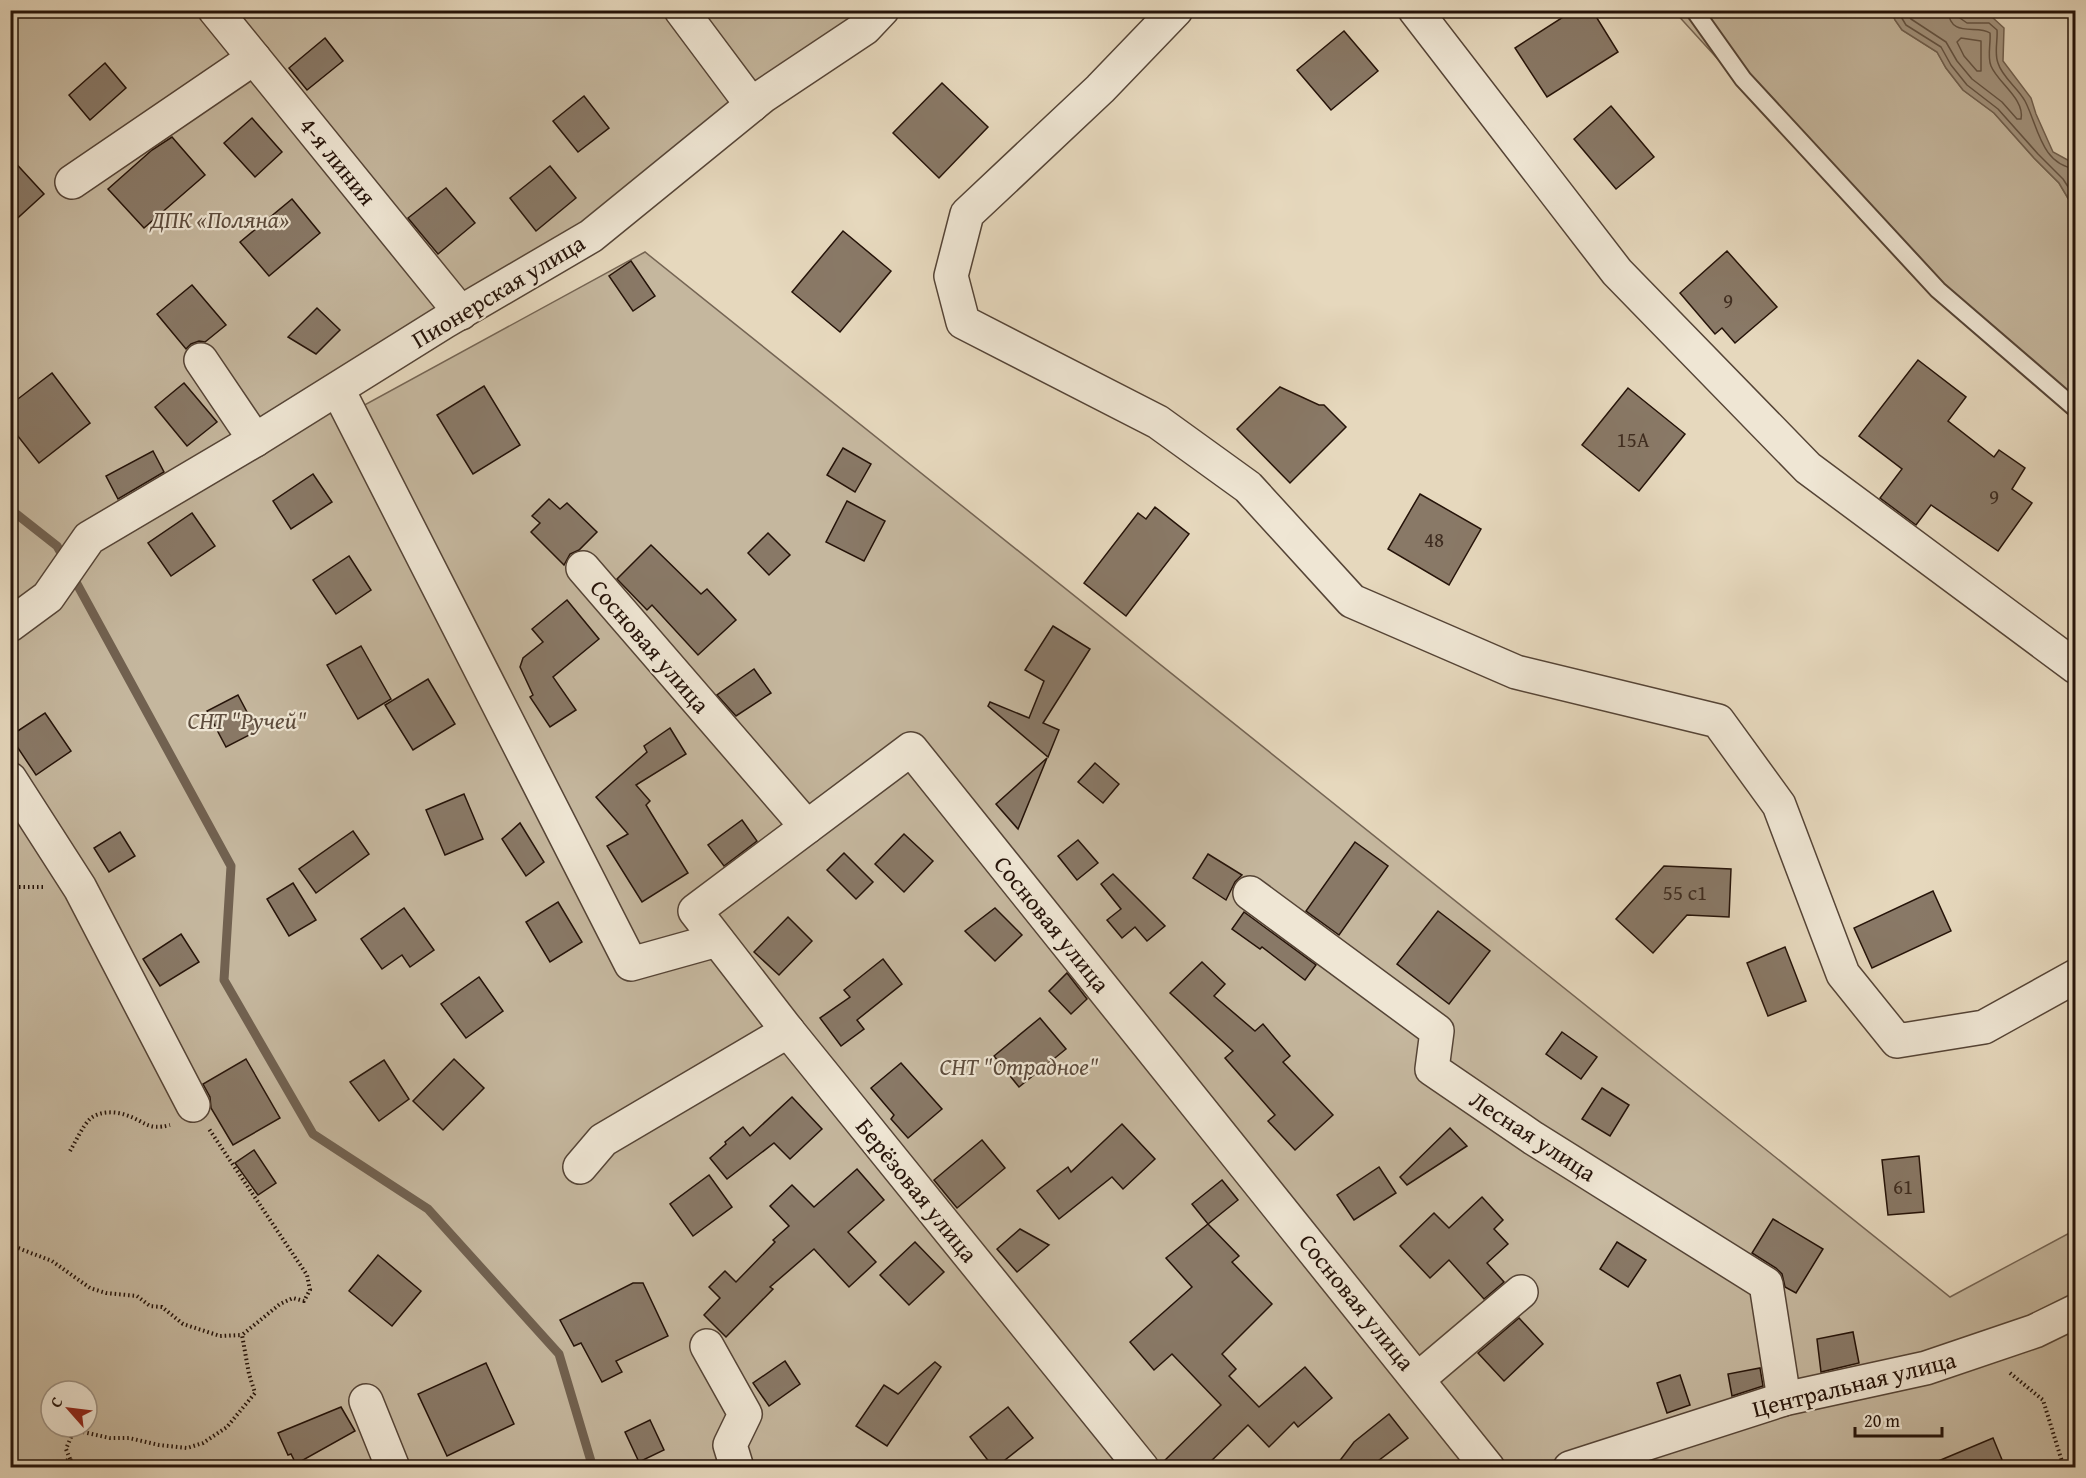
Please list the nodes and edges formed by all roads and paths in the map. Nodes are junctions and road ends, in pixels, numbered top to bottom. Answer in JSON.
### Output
{"nodes":[{"id":1,"x":215,"y":10,"type":"edge"},
{"id":2,"x":681,"y":10,"type":"edge"},
{"id":3,"x":882,"y":10,"type":"edge"},
{"id":4,"x":1176,"y":10,"type":"edge"},
{"id":5,"x":1415,"y":10,"type":"edge"},
{"id":6,"x":1695,"y":10,"type":"edge"},
{"id":7,"x":254,"y":58,"type":"junction"},
{"id":8,"x":752,"y":105,"type":"junction"},
{"id":9,"x":72,"y":182,"type":"dead end"},
{"id":10,"x":460,"y":313,"type":"junction"},
{"id":11,"x":201,"y":360,"type":"dead end"},
{"id":12,"x":338,"y":390,"type":"junction"},
{"id":13,"x":2076,"y":410,"type":"edge"},
{"id":14,"x":255,"y":440,"type":"junction"},
{"id":15,"x":583,"y":568,"type":"dead end"},
{"id":16,"x":10,"y":625,"type":"edge"},
{"id":17,"x":2076,"y":667,"type":"edge"},
{"id":18,"x":10,"y":779,"type":"edge"},
{"id":19,"x":807,"y":827,"type":"junction"},
{"id":20,"x":1250,"y":894,"type":"dead end"},
{"id":21,"x":717,"y":940,"type":"junction"},
{"id":22,"x":2076,"y":976,"type":"edge"},
{"id":23,"x":788,"y":1031,"type":"junction"},
{"id":24,"x":195,"y":1108,"type":"junction"},
{"id":25,"x":70,"y":1151,"type":"dead end"},
{"id":26,"x":580,"y":1167,"type":"dead end"},
{"id":27,"x":10,"y":1245,"type":"edge"},
{"id":28,"x":1521,"y":1293,"type":"dead end"},
{"id":29,"x":2076,"y":1311,"type":"edge"},
{"id":30,"x":242,"y":1335,"type":"junction"},
{"id":31,"x":707,"y":1346,"type":"dead end"},
{"id":32,"x":1982,"y":1349,"type":"junction"},
{"id":33,"x":1418,"y":1379,"type":"junction"},
{"id":34,"x":1784,"y":1399,"type":"junction"},
{"id":35,"x":366,"y":1401,"type":"dead end"},
{"id":36,"x":70,"y":1459,"type":"junction"},
{"id":37,"x":50,"y":1467,"type":"edge"},
{"id":38,"x":76,"y":1467,"type":"edge"},
{"id":39,"x":393,"y":1467,"type":"edge"},
{"id":40,"x":737,"y":1467,"type":"edge"},
{"id":41,"x":1142,"y":1467,"type":"edge"},
{"id":42,"x":1488,"y":1467,"type":"edge"},
{"id":43,"x":1570,"y":1467,"type":"edge"},
{"id":44,"x":2064,"y":1467,"type":"edge"}],
"edges":[{"from":1,"to":7,"type":"street","name":"4-я линия"},
{"from":2,"to":8,"type":"street"},
{"from":3,"to":8,"type":"street","name":"Пионерская улица"},
{"from":4,"to":22,"type":"street"},
{"from":5,"to":17,"type":"street"},
{"from":6,"to":13,"type":"lane"},
{"from":7,"to":9,"type":"street"},
{"from":7,"to":10,"type":"street","name":"4-я линия"},
{"from":8,"to":10,"type":"street","name":"Пионерская улица"},
{"from":10,"to":12,"type":"street","name":"Пионерская улица"},
{"from":11,"to":14,"type":"street"},
{"from":12,"to":14,"type":"street","name":"Пионерская улица"},
{"from":12,"to":21,"type":"street"},
{"from":14,"to":16,"type":"street","name":"Пионерская улица"},
{"from":15,"to":19,"type":"street","name":"Сосновая улица"},
{"from":18,"to":24,"type":"street"},
{"from":19,"to":21,"type":"street","name":"Берёзовая улица"},
{"from":19,"to":33,"type":"street","name":"Сосновая улица"},
{"from":20,"to":34,"type":"street","name":"Лесная улица"},
{"from":21,"to":23,"type":"street","name":"Берёзовая улица"},
{"from":23,"to":26,"type":"street"},
{"from":23,"to":41,"type":"street","name":"Берёзовая улица"},
{"from":24,"to":25,"type":"path"},
{"from":24,"to":30,"type":"path"},
{"from":27,"to":30,"type":"path"},
{"from":28,"to":33,"type":"street"},
{"from":29,"to":32,"type":"street","name":"Центральная улица"},
{"from":30,"to":36,"type":"path"},
{"from":31,"to":40,"type":"street"},
{"from":32,"to":34,"type":"street","name":"Центральная улица"},
{"from":32,"to":44,"type":"path"},
{"from":33,"to":42,"type":"street","name":"Сосновая улица"},
{"from":34,"to":43,"type":"street","name":"Центральная улица"},
{"from":35,"to":39,"type":"street"},
{"from":36,"to":37,"type":"path"},
{"from":36,"to":38,"type":"path"}]}
